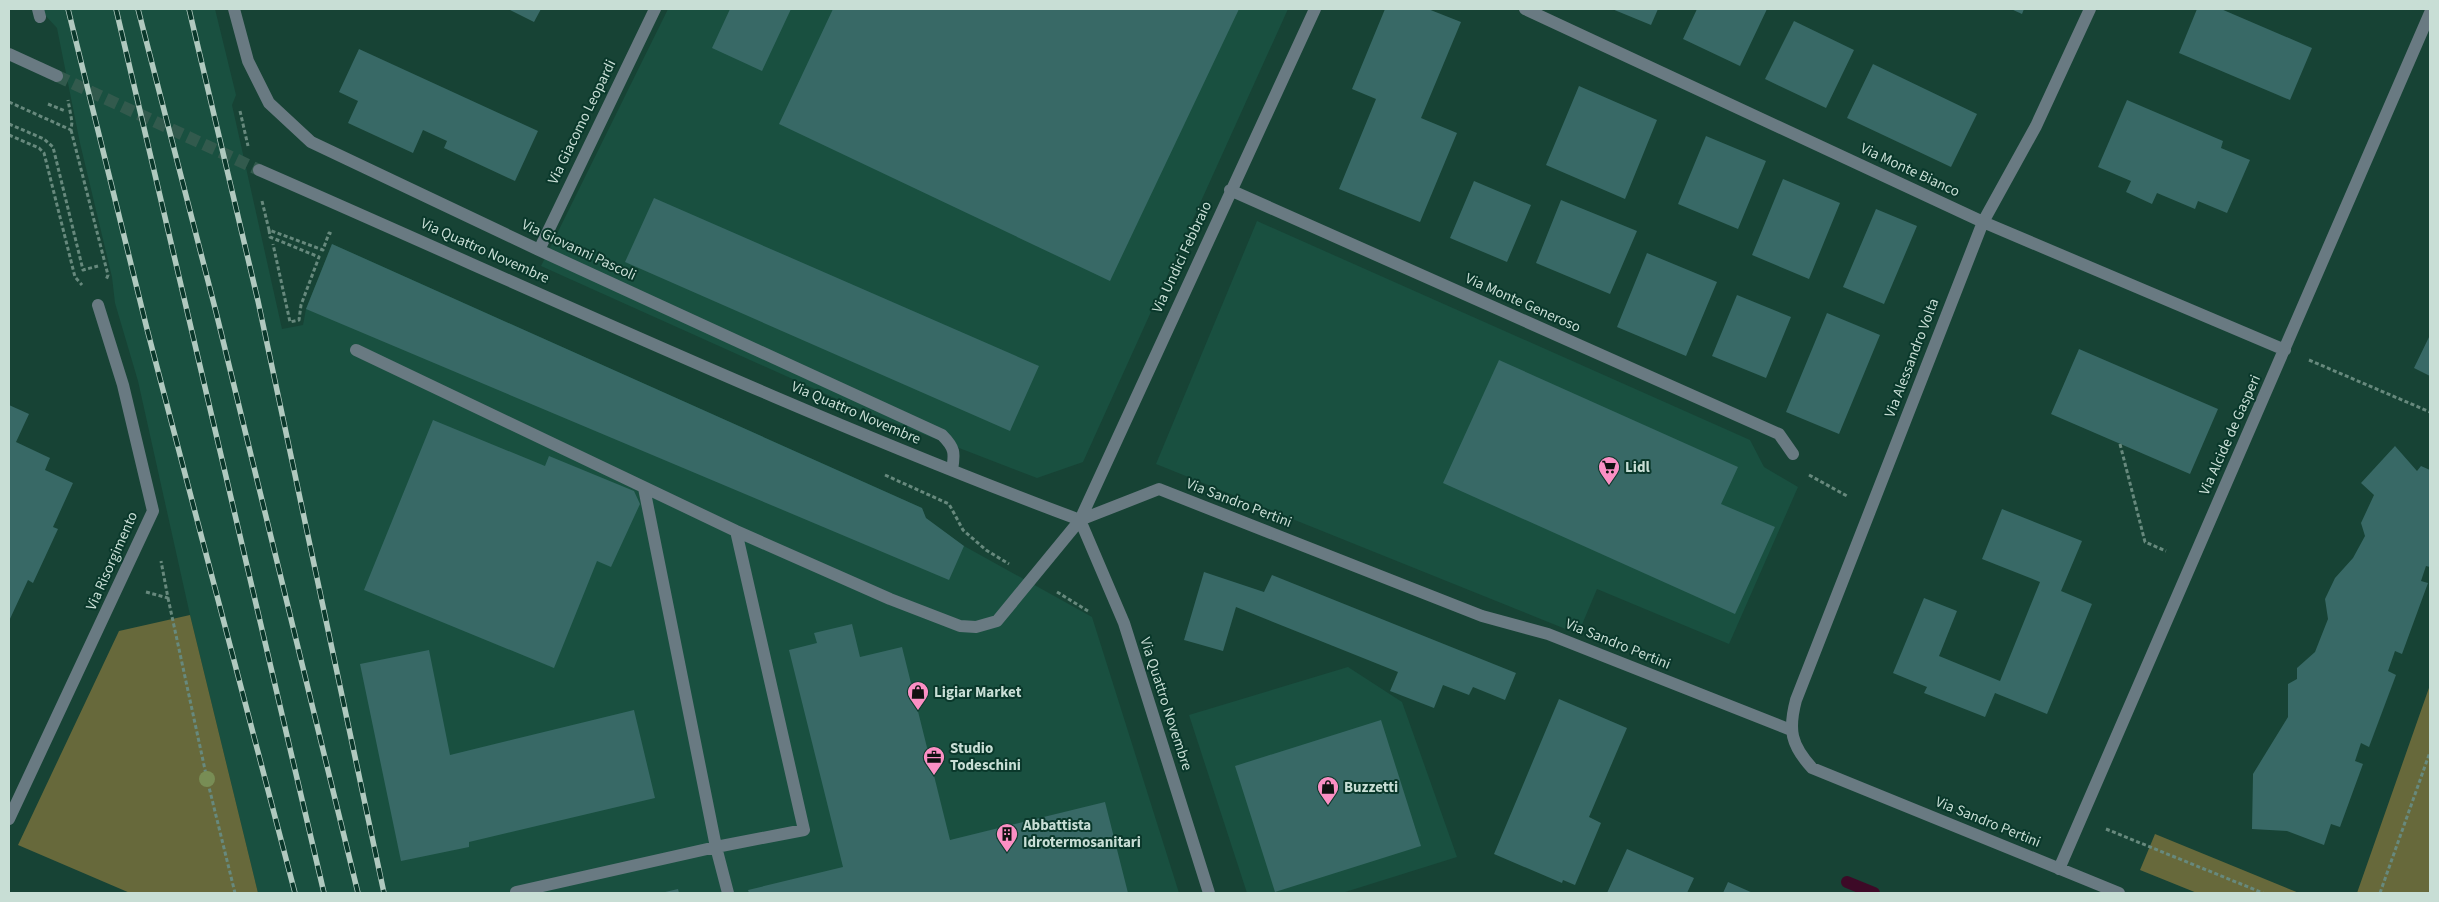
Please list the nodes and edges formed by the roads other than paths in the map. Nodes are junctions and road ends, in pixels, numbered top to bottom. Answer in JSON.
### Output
{"nodes":[{"id":1,"x":234,"y":9,"type":"edge"},
{"id":2,"x":655,"y":9,"type":"edge"},
{"id":3,"x":1315,"y":9,"type":"edge"},
{"id":4,"x":1525,"y":9,"type":"edge"},
{"id":5,"x":2090,"y":9,"type":"edge"},
{"id":6,"x":2430,"y":13,"type":"edge"},
{"id":7,"x":9,"y":54,"type":"edge"},
{"id":8,"x":57,"y":76,"type":"tunnel mouth"},
{"id":9,"x":260,"y":170,"type":"tunnel mouth"},
{"id":10,"x":1230,"y":190,"type":"junction"},
{"id":11,"x":1983,"y":222,"type":"junction"},
{"id":12,"x":539,"y":250,"type":"junction"},
{"id":13,"x":98,"y":305,"type":"road end"},
{"id":14,"x":356,"y":350,"type":"dead end"},
{"id":15,"x":2285,"y":350,"type":"junction"},
{"id":16,"x":1793,"y":454,"type":"road end"},
{"id":17,"x":952,"y":470,"type":"junction"},
{"id":18,"x":644,"y":488,"type":"junction"},
{"id":19,"x":1080,"y":520,"type":"junction"},
{"id":20,"x":736,"y":531,"type":"junction"},
{"id":21,"x":1791,"y":730,"type":"junction"},
{"id":22,"x":9,"y":818,"type":"edge"},
{"id":23,"x":716,"y":847,"type":"junction"},
{"id":24,"x":2059,"y":869,"type":"junction"},
{"id":25,"x":516,"y":892,"type":"dead end"},
{"id":26,"x":728,"y":893,"type":"edge"},
{"id":27,"x":1209,"y":893,"type":"edge"},
{"id":28,"x":2119,"y":893,"type":"edge"}],
"edges":[{"from":1,"to":12,"type":"street","name":"Via Giovanni Pascoli"},
{"from":2,"to":12,"type":"street","name":"Via Giacomo Leopardi"},
{"from":3,"to":10,"type":"street","name":"Via Undici Febbraio"},
{"from":4,"to":11,"type":"street","name":"Via Monte Bianco"},
{"from":5,"to":11,"type":"street","name":"Via Alessandro Volta"},
{"from":6,"to":15,"type":"street","name":"Via Alcide de Gasperi"},
{"from":7,"to":8,"type":"street"},
{"from":9,"to":17,"type":"street","name":"Via Quattro Novembre"},
{"from":10,"to":16,"type":"street","name":"Via Monte Generoso"},
{"from":10,"to":19,"type":"street","name":"Via Undici Febbraio"},
{"from":11,"to":15,"type":"street","name":"Via Monte Bianco"},
{"from":11,"to":21,"type":"street","name":"Via Alessandro Volta"},
{"from":12,"to":17,"type":"street","name":"Via Giovanni Pascoli"},
{"from":13,"to":22,"type":"street","name":"Via Risorgimento"},
{"from":14,"to":18,"type":"street"},
{"from":15,"to":24,"type":"street","name":"Via Alcide de Gasperi"},
{"from":17,"to":19,"type":"street","name":"Via Quattro Novembre"},
{"from":18,"to":20,"type":"street"},
{"from":18,"to":23,"type":"street"},
{"from":19,"to":20,"type":"street"},
{"from":19,"to":21,"type":"street","name":"Via Sandro Pertini"},
{"from":19,"to":27,"type":"street","name":"Via Quattro Novembre"},
{"from":20,"to":23,"type":"street"},
{"from":21,"to":24,"type":"street","name":"Via Sandro Pertini"},
{"from":23,"to":25,"type":"street"},
{"from":23,"to":26,"type":"street"},
{"from":24,"to":28,"type":"street","name":"Via Sandro Pertini"}]}
